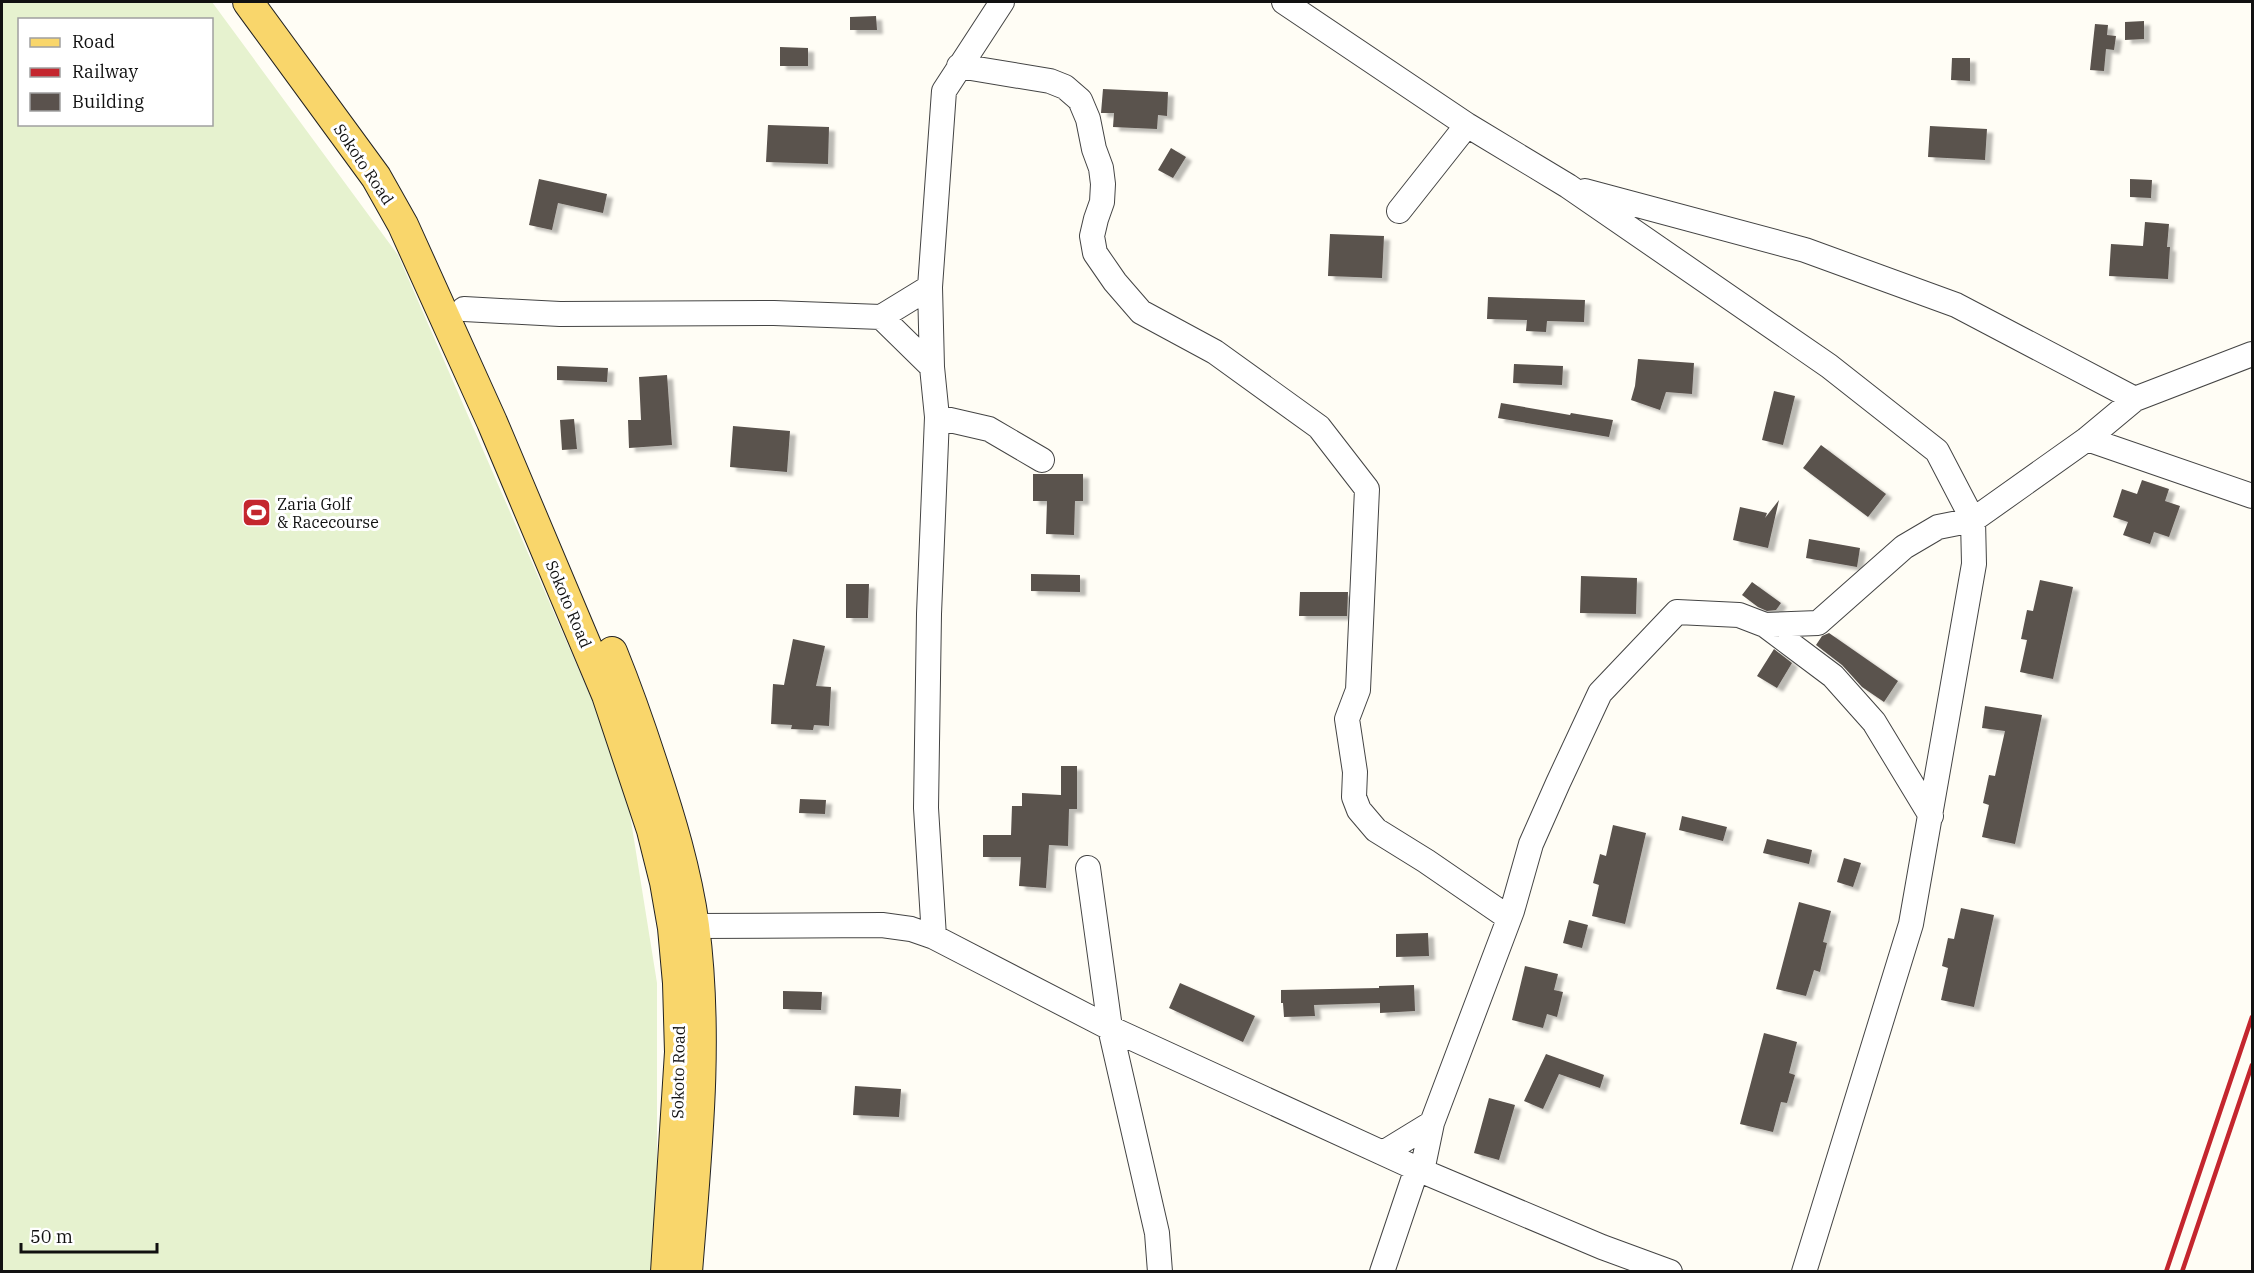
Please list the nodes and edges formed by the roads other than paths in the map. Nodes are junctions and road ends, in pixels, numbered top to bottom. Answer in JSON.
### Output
{"nodes":[{"id":1,"x":248,"y":2,"type":"edge"},
{"id":2,"x":273,"y":2,"type":"edge"},
{"id":3,"x":1002,"y":2,"type":"edge"},
{"id":4,"x":1284,"y":2,"type":"edge"},
{"id":5,"x":959,"y":66,"type":"junction"},
{"id":6,"x":1467,"y":125,"type":"junction"},
{"id":7,"x":1568,"y":186,"type":"junction"},
{"id":8,"x":1399,"y":211,"type":"dead end"},
{"id":9,"x":930,"y":287,"type":"junction"},
{"id":10,"x":464,"y":309,"type":"junction"},
{"id":11,"x":881,"y":317,"type":"junction"},
{"id":12,"x":2253,"y":354,"type":"edge"},
{"id":13,"x":932,"y":367,"type":"junction"},
{"id":14,"x":2135,"y":399,"type":"junction"},
{"id":15,"x":937,"y":417,"type":"junction"},
{"id":16,"x":2087,"y":439,"type":"junction"},
{"id":17,"x":1042,"y":460,"type":"dead end"},
{"id":18,"x":2253,"y":496,"type":"edge"},
{"id":19,"x":1973,"y":520,"type":"junction"},
{"id":20,"x":1765,"y":625,"type":"junction"},
{"id":21,"x":1931,"y":816,"type":"junction"},
{"id":22,"x":1088,"y":868,"type":"dead end"},
{"id":23,"x":1509,"y":918,"type":"junction"},
{"id":24,"x":694,"y":926,"type":"junction"},
{"id":25,"x":934,"y":937,"type":"junction"},
{"id":26,"x":1110,"y":1028,"type":"junction"},
{"id":27,"x":1432,"y":1123,"type":"junction"},
{"id":28,"x":1383,"y":1153,"type":"junction"},
{"id":29,"x":1419,"y":1170,"type":"junction"},
{"id":30,"x":666,"y":1272,"type":"edge"},
{"id":31,"x":687,"y":1272,"type":"edge"},
{"id":32,"x":1160,"y":1272,"type":"edge"},
{"id":33,"x":1382,"y":1272,"type":"edge"},
{"id":34,"x":1670,"y":1272,"type":"edge"},
{"id":35,"x":1804,"y":1272,"type":"edge"}],
"edges":[{"from":1,"to":30,"type":"main road","name":"Sokoto Road"},
{"from":2,"to":10,"type":"main road","name":"Sokoto Road"},
{"from":3,"to":5,"type":"street"},
{"from":4,"to":6,"type":"street"},
{"from":5,"to":9,"type":"street"},
{"from":5,"to":23,"type":"street"},
{"from":6,"to":7,"type":"street"},
{"from":6,"to":8,"type":"street"},
{"from":7,"to":14,"type":"street"},
{"from":7,"to":19,"type":"street"},
{"from":9,"to":11,"type":"street"},
{"from":9,"to":13,"type":"street"},
{"from":10,"to":11,"type":"street"},
{"from":10,"to":24,"type":"main road","name":"Sokoto Road"},
{"from":11,"to":13,"type":"street"},
{"from":12,"to":14,"type":"street"},
{"from":13,"to":15,"type":"street"},
{"from":14,"to":16,"type":"street"},
{"from":15,"to":17,"type":"street"},
{"from":15,"to":25,"type":"street"},
{"from":16,"to":18,"type":"street"},
{"from":16,"to":19,"type":"street"},
{"from":19,"to":20,"type":"street"},
{"from":19,"to":21,"type":"street"},
{"from":20,"to":21,"type":"street"},
{"from":20,"to":23,"type":"street"},
{"from":21,"to":35,"type":"street"},
{"from":22,"to":26,"type":"street"},
{"from":23,"to":27,"type":"street"},
{"from":24,"to":25,"type":"street"},
{"from":24,"to":31,"type":"main road","name":"Sokoto Road"},
{"from":25,"to":26,"type":"street"},
{"from":26,"to":28,"type":"street"},
{"from":26,"to":32,"type":"street"},
{"from":27,"to":28,"type":"street"},
{"from":27,"to":29,"type":"street"},
{"from":28,"to":29,"type":"street"},
{"from":29,"to":33,"type":"street"},
{"from":29,"to":34,"type":"street"}]}
